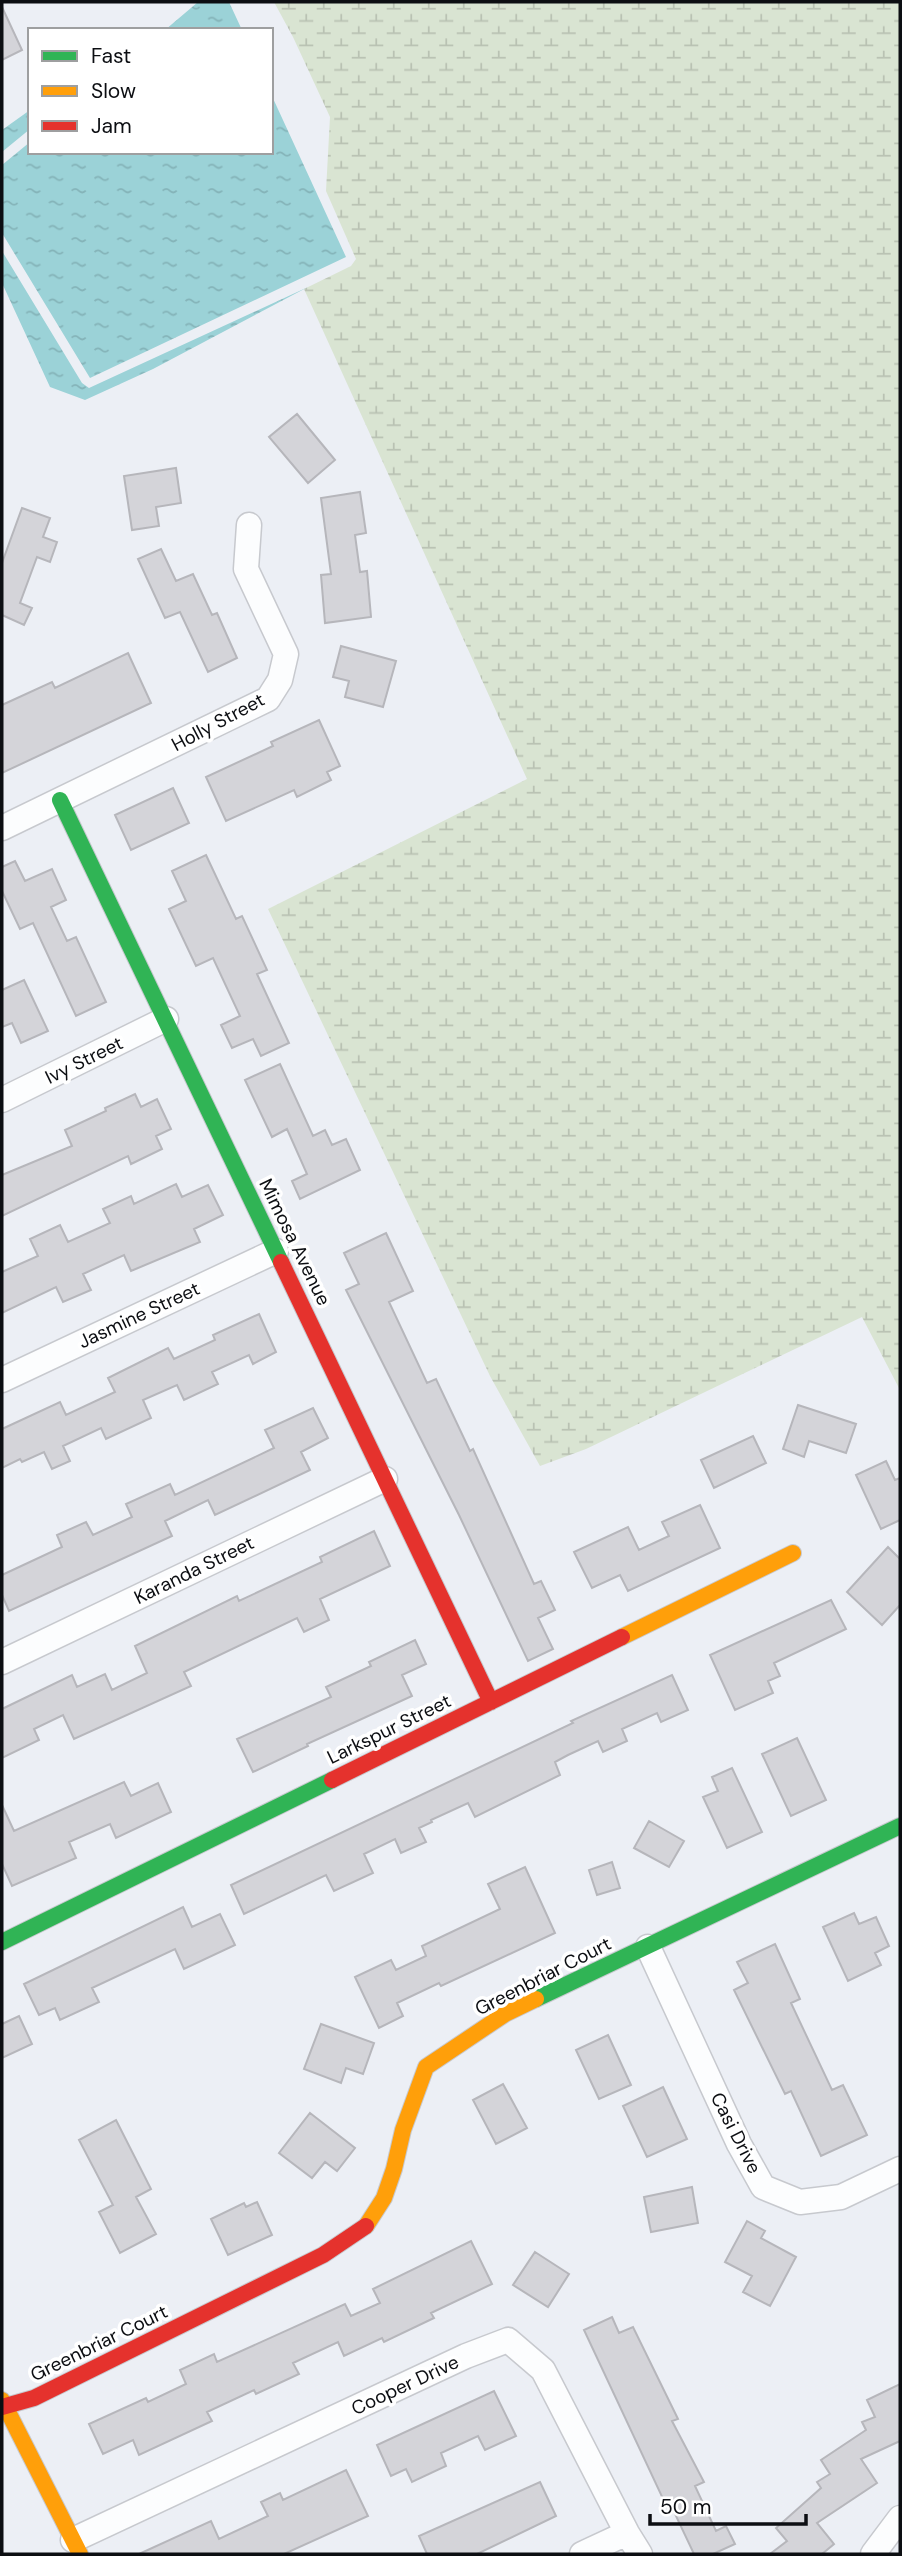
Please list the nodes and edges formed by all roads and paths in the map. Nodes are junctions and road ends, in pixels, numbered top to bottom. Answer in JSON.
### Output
{"nodes":[{"id":1,"x":249,"y":525,"type":"dead end"},
{"id":2,"x":60,"y":800,"type":"junction"},
{"id":3,"x":2,"y":828,"type":"edge"},
{"id":4,"x":166,"y":1019,"type":"junction"},
{"id":5,"x":2,"y":1100,"type":"edge"},
{"id":6,"x":276,"y":1251,"type":"junction"},
{"id":7,"x":2,"y":1380,"type":"edge"},
{"id":8,"x":386,"y":1479,"type":"junction"},
{"id":9,"x":793,"y":1553,"type":"dead end"},
{"id":10,"x":2,"y":1662,"type":"edge"},
{"id":11,"x":491,"y":1702,"type":"junction"},
{"id":12,"x":900,"y":1826,"type":"edge"},
{"id":13,"x":2,"y":1942,"type":"edge"},
{"id":14,"x":648,"y":1947,"type":"junction"},
{"id":15,"x":900,"y":2169,"type":"edge"},
{"id":16,"x":3,"y":2404,"type":"edge"},
{"id":17,"x":900,"y":2518,"type":"edge"},
{"id":18,"x":626,"y":2533,"type":"junction"},
{"id":19,"x":76,"y":2547,"type":"edge"},
{"id":20,"x":582,"y":2554,"type":"edge"},
{"id":21,"x":640,"y":2554,"type":"edge"},
{"id":22,"x":873,"y":2554,"type":"edge"}],
"edges":[{"from":1,"to":2,"type":"street","name":"Holly Street"},
{"from":2,"to":3,"type":"street","name":"Holly Street"},
{"from":2,"to":4,"type":"street","name":"Mimosa Avenue"},
{"from":4,"to":5,"type":"street","name":"Ivy Street"},
{"from":4,"to":6,"type":"street","name":"Mimosa Avenue"},
{"from":6,"to":7,"type":"street","name":"Jasmine Street"},
{"from":6,"to":8,"type":"street","name":"Mimosa Avenue"},
{"from":8,"to":10,"type":"street","name":"Karanda Street"},
{"from":8,"to":11,"type":"street","name":"Mimosa Avenue"},
{"from":9,"to":11,"type":"street","name":"Larkspur Street"},
{"from":11,"to":13,"type":"street","name":"Larkspur Street"},
{"from":12,"to":14,"type":"street","name":"Greenbriar Court"},
{"from":14,"to":15,"type":"street","name":"Casi Drive"},
{"from":14,"to":16,"type":"street","name":"Greenbriar Court"},
{"from":16,"to":19,"type":"street"},
{"from":17,"to":22,"type":"street"},
{"from":18,"to":19,"type":"street","name":"Cooper Drive"},
{"from":18,"to":20,"type":"street"},
{"from":18,"to":21,"type":"street","name":"Cooper Drive"}]}
